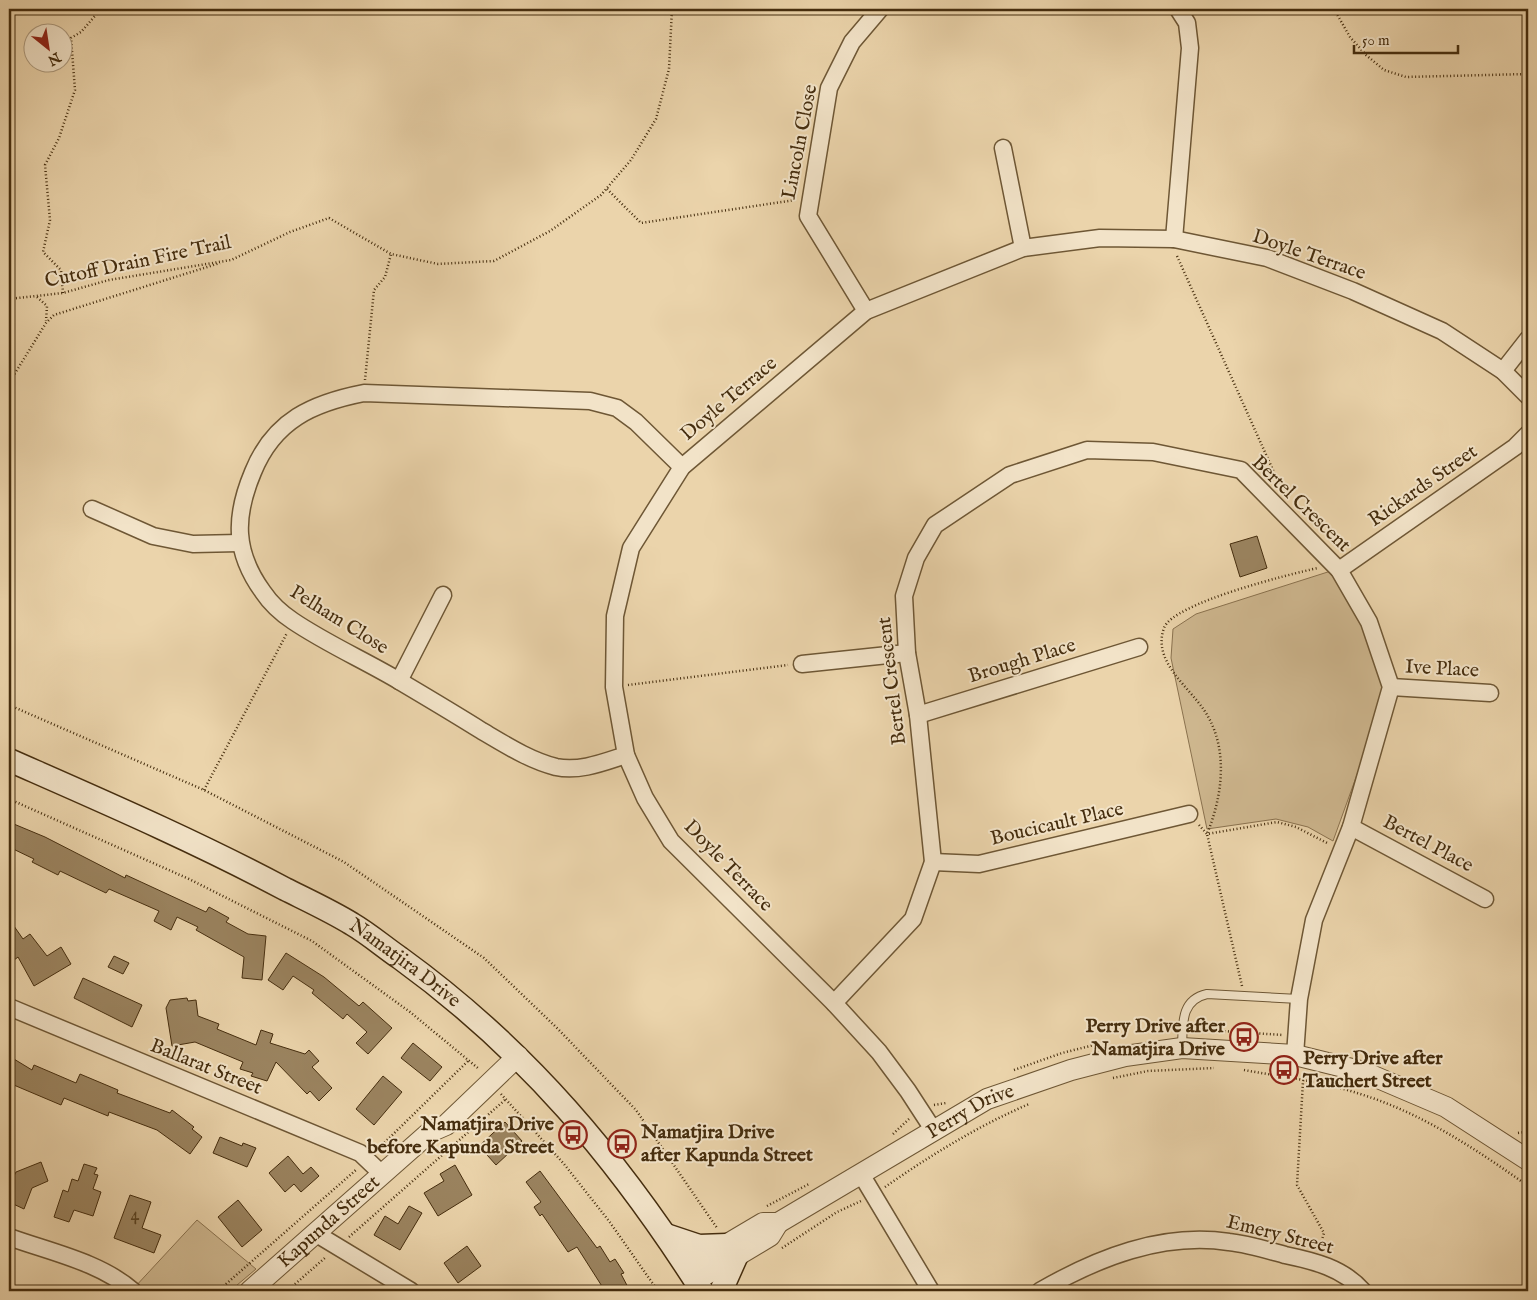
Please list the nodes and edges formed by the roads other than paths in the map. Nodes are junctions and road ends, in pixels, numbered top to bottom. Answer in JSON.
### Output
{"nodes":[{"id":1,"x":880,"y":9,"type":"edge"},
{"id":2,"x":1178,"y":9,"type":"edge"},
{"id":3,"x":1003,"y":148,"type":"dead end"},
{"id":4,"x":1174,"y":240,"type":"junction"},
{"id":5,"x":1023,"y":248,"type":"junction"},
{"id":6,"x":866,"y":311,"type":"junction"},
{"id":7,"x":1528,"y":339,"type":"edge"},
{"id":8,"x":1503,"y":371,"type":"junction"},
{"id":9,"x":1528,"y":396,"type":"edge"},
{"id":10,"x":1528,"y":434,"type":"edge"},
{"id":11,"x":682,"y":467,"type":"junction"},
{"id":12,"x":92,"y":509,"type":"dead end"},
{"id":13,"x":239,"y":543,"type":"junction"},
{"id":14,"x":1339,"y":570,"type":"junction"},
{"id":15,"x":443,"y":594,"type":"dead end"},
{"id":16,"x":1139,"y":647,"type":"dead end"},
{"id":17,"x":907,"y":653,"type":"junction"},
{"id":18,"x":802,"y":664,"type":"road end"},
{"id":19,"x":399,"y":681,"type":"junction"},
{"id":20,"x":1391,"y":688,"type":"junction"},
{"id":21,"x":1490,"y":693,"type":"dead end"},
{"id":22,"x":918,"y":715,"type":"junction"},
{"id":23,"x":626,"y":755,"type":"junction"},
{"id":24,"x":9,"y":760,"type":"edge"},
{"id":25,"x":1189,"y":814,"type":"road end"},
{"id":26,"x":1351,"y":827,"type":"junction"},
{"id":27,"x":933,"y":862,"type":"junction"},
{"id":28,"x":1485,"y":899,"type":"dead end"},
{"id":29,"x":1299,"y":999,"type":"junction"},
{"id":30,"x":834,"y":1003,"type":"junction"},
{"id":31,"x":9,"y":1007,"type":"edge"},
{"id":32,"x":1182,"y":1038,"type":"junction"},
{"id":33,"x":514,"y":1052,"type":"junction"},
{"id":34,"x":1295,"y":1056,"type":"junction"},
{"id":35,"x":934,"y":1131,"type":"junction"},
{"id":36,"x":1526,"y":1155,"type":"edge"},
{"id":37,"x":382,"y":1174,"type":"junction"},
{"id":38,"x":861,"y":1174,"type":"junction"},
{"id":39,"x":315,"y":1233,"type":"junction"},
{"id":40,"x":666,"y":1235,"type":"junction"},
{"id":41,"x":9,"y":1237,"type":"edge"},
{"id":42,"x":732,"y":1250,"type":"junction"},
{"id":43,"x":695,"y":1280,"type":"edge"},
{"id":44,"x":133,"y":1291,"type":"edge"},
{"id":45,"x":250,"y":1291,"type":"edge"},
{"id":46,"x":411,"y":1291,"type":"edge"},
{"id":47,"x":721,"y":1291,"type":"edge"},
{"id":48,"x":931,"y":1291,"type":"edge"},
{"id":49,"x":1040,"y":1291,"type":"edge"},
{"id":50,"x":1363,"y":1291,"type":"edge"}],
"edges":[{"from":1,"to":6,"type":"street","name":"Lincoln Close"},
{"from":2,"to":4,"type":"street"},
{"from":3,"to":5,"type":"street"},
{"from":4,"to":5,"type":"street","name":"Doyle Terrace"},
{"from":4,"to":8,"type":"street","name":"Doyle Terrace"},
{"from":5,"to":6,"type":"street","name":"Doyle Terrace"},
{"from":6,"to":11,"type":"street","name":"Doyle Terrace"},
{"from":7,"to":8,"type":"street"},
{"from":8,"to":9,"type":"street","name":"Doyle Terrace"},
{"from":10,"to":14,"type":"street","name":"Rickards Street"},
{"from":11,"to":13,"type":"street","name":"Pelham Close"},
{"from":11,"to":23,"type":"street","name":"Doyle Terrace"},
{"from":12,"to":13,"type":"street"},
{"from":13,"to":19,"type":"street","name":"Pelham Close"},
{"from":14,"to":17,"type":"street","name":"Bertel Crescent"},
{"from":14,"to":20,"type":"street","name":"Bertel Crescent"},
{"from":15,"to":19,"type":"street"},
{"from":16,"to":22,"type":"street","name":"Brough Place"},
{"from":17,"to":18,"type":"street"},
{"from":17,"to":22,"type":"street","name":"Bertel Crescent"},
{"from":19,"to":23,"type":"street","name":"Pelham Close"},
{"from":20,"to":21,"type":"street","name":"Ive Place"},
{"from":20,"to":26,"type":"street"},
{"from":22,"to":27,"type":"street","name":"Bertel Crescent"},
{"from":23,"to":30,"type":"street","name":"Doyle Terrace"},
{"from":24,"to":33,"type":"main road","name":"Namatjira Drive"},
{"from":25,"to":27,"type":"street","name":"Boucicault Place"},
{"from":26,"to":28,"type":"street","name":"Bertel Place"},
{"from":26,"to":29,"type":"street"},
{"from":27,"to":30,"type":"street","name":"Bertel Crescent"},
{"from":29,"to":32,"type":"lane"},
{"from":29,"to":34,"type":"street"},
{"from":30,"to":35,"type":"street","name":"Doyle Terrace"},
{"from":31,"to":37,"type":"street","name":"Ballarat Street"},
{"from":32,"to":34,"type":"street","name":"Perry Drive"},
{"from":32,"to":35,"type":"street","name":"Perry Drive"},
{"from":33,"to":37,"type":"street","name":"Kapunda Street"},
{"from":33,"to":40,"type":"main road","name":"Namatjira Drive"},
{"from":34,"to":36,"type":"street","name":"Perry Drive"},
{"from":35,"to":38,"type":"street","name":"Perry Drive"},
{"from":37,"to":39,"type":"street","name":"Kapunda Street"},
{"from":38,"to":42,"type":"street","name":"Perry Drive"},
{"from":38,"to":48,"type":"street"},
{"from":39,"to":45,"type":"street","name":"Kapunda Street"},
{"from":39,"to":46,"type":"street"},
{"from":40,"to":42,"type":"main road"},
{"from":40,"to":43,"type":"main road","name":"Namatjira Drive"},
{"from":41,"to":44,"type":"street"},
{"from":42,"to":43,"type":"street","name":"Perry Drive"},
{"from":42,"to":47,"type":"main road"},
{"from":49,"to":50,"type":"street","name":"Emery Street"}]}
